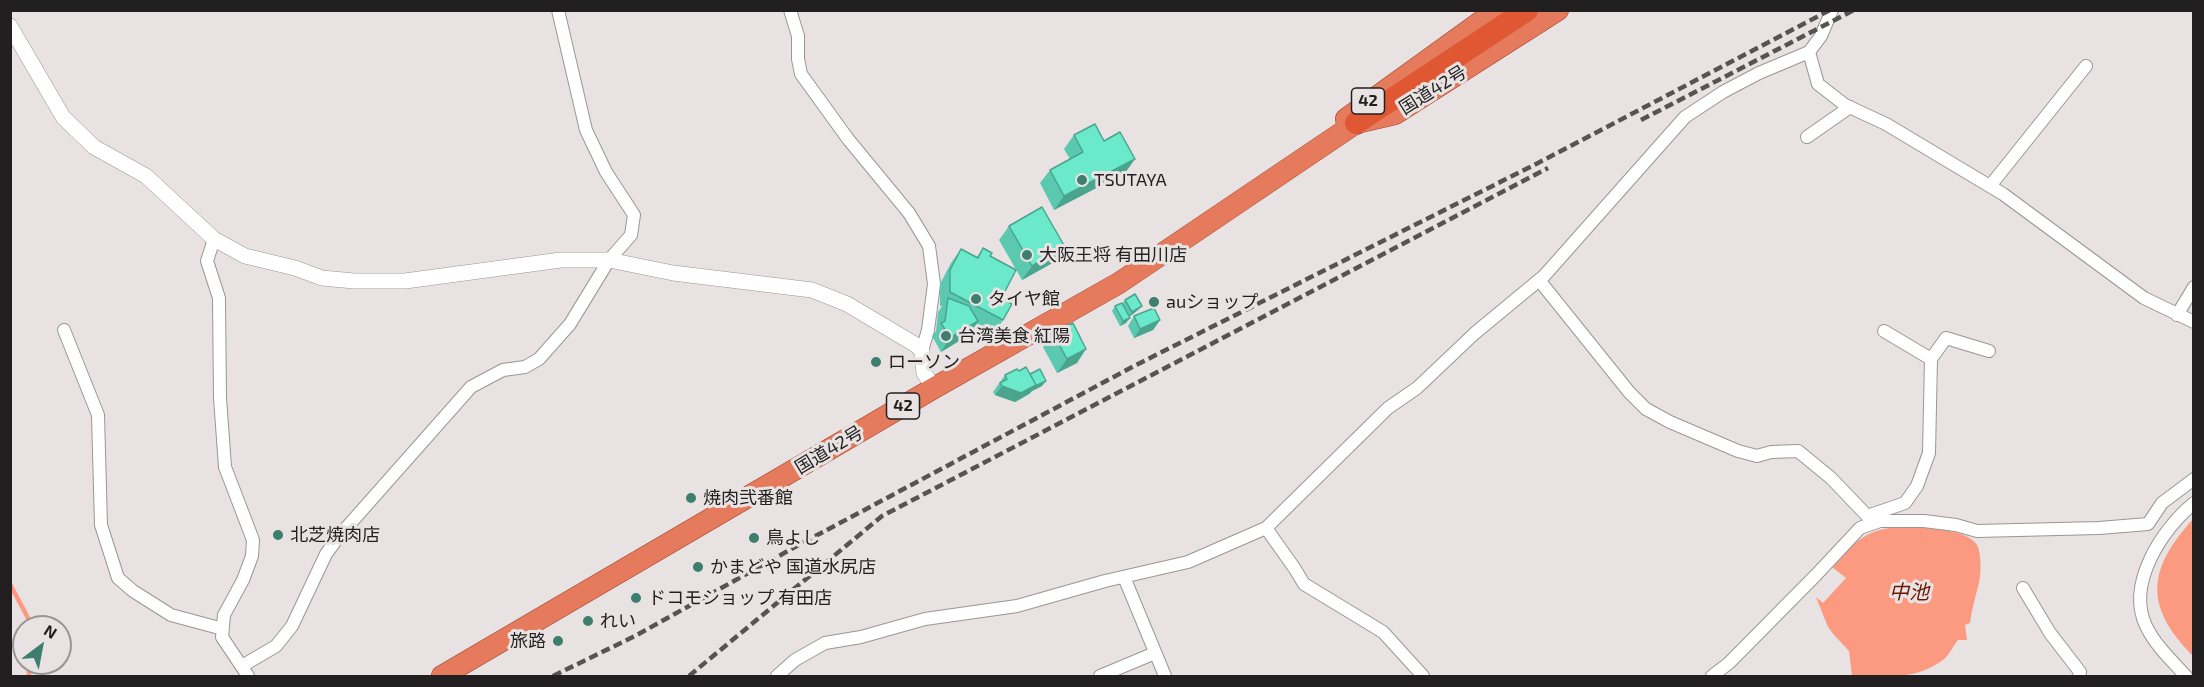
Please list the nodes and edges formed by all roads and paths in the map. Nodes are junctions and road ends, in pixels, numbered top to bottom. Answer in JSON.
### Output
{"nodes":[{"id":1,"x":558,"y":10,"type":"edge"},
{"id":2,"x":790,"y":10,"type":"edge"},
{"id":3,"x":1497,"y":10,"type":"edge"},
{"id":4,"x":1527,"y":10,"type":"edge"},
{"id":5,"x":1558,"y":10,"type":"edge"},
{"id":6,"x":1832,"y":10,"type":"edge"},
{"id":7,"x":10,"y":26,"type":"edge"},
{"id":8,"x":1809,"y":52,"type":"junction"},
{"id":9,"x":2086,"y":66,"type":"dead end"},
{"id":10,"x":1850,"y":107,"type":"junction"},
{"id":11,"x":1356,"y":123,"type":"junction"},
{"id":12,"x":1807,"y":137,"type":"dead end"},
{"id":13,"x":1990,"y":186,"type":"junction"},
{"id":14,"x":1245,"y":200,"type":"junction"},
{"id":15,"x":214,"y":239,"type":"junction"},
{"id":16,"x":609,"y":260,"type":"junction"},
{"id":17,"x":1539,"y":280,"type":"junction"},
{"id":18,"x":2193,"y":287,"type":"edge"},
{"id":19,"x":2177,"y":315,"type":"junction"},
{"id":20,"x":2193,"y":322,"type":"edge"},
{"id":21,"x":64,"y":330,"type":"dead end"},
{"id":22,"x":1884,"y":331,"type":"dead end"},
{"id":23,"x":922,"y":351,"type":"junction"},
{"id":24,"x":1989,"y":351,"type":"dead end"},
{"id":25,"x":1931,"y":359,"type":"junction"},
{"id":26,"x":934,"y":388,"type":"junction"},
{"id":27,"x":2193,"y":478,"type":"edge"},
{"id":28,"x":2193,"y":504,"type":"edge"},
{"id":29,"x":1870,"y":520,"type":"junction"},
{"id":30,"x":1266,"y":528,"type":"junction"},
{"id":31,"x":1124,"y":577,"type":"junction"},
{"id":32,"x":2023,"y":588,"type":"dead end"},
{"id":33,"x":223,"y":629,"type":"junction"},
{"id":34,"x":1155,"y":653,"type":"junction"},
{"id":35,"x":245,"y":671,"type":"edge"},
{"id":36,"x":442,"y":676,"type":"edge"},
{"id":37,"x":777,"y":676,"type":"edge"},
{"id":38,"x":1100,"y":676,"type":"edge"},
{"id":39,"x":1165,"y":676,"type":"edge"},
{"id":40,"x":1423,"y":676,"type":"edge"},
{"id":41,"x":1712,"y":676,"type":"edge"},
{"id":42,"x":2079,"y":676,"type":"edge"},
{"id":43,"x":2187,"y":676,"type":"edge"}],
"edges":[{"from":1,"to":16,"type":"street"},
{"from":2,"to":23,"type":"street"},
{"from":3,"to":14,"type":"highway","name":"国道42号","number":"42"},
{"from":4,"to":11,"type":"highway"},
{"from":5,"to":11,"type":"highway","name":"国道42号","number":"42"},
{"from":6,"to":8,"type":"street"},
{"from":7,"to":15,"type":"street"},
{"from":8,"to":10,"type":"street"},
{"from":8,"to":17,"type":"street"},
{"from":9,"to":13,"type":"street"},
{"from":10,"to":12,"type":"street"},
{"from":10,"to":13,"type":"street"},
{"from":11,"to":14,"type":"highway","name":"国道42号","number":"42"},
{"from":13,"to":19,"type":"street"},
{"from":14,"to":26,"type":"highway","name":"国道42号","number":"42"},
{"from":15,"to":16,"type":"street"},
{"from":15,"to":33,"type":"street"},
{"from":16,"to":23,"type":"street"},
{"from":16,"to":35,"type":"street"},
{"from":17,"to":29,"type":"street"},
{"from":17,"to":30,"type":"street"},
{"from":18,"to":19,"type":"street"},
{"from":19,"to":20,"type":"street"},
{"from":21,"to":33,"type":"street"},
{"from":22,"to":25,"type":"street"},
{"from":23,"to":26,"type":"street"},
{"from":24,"to":25,"type":"street"},
{"from":25,"to":29,"type":"street"},
{"from":26,"to":36,"type":"highway","name":"国道42号","number":"42"},
{"from":27,"to":29,"type":"street"},
{"from":28,"to":43,"type":"street"},
{"from":29,"to":41,"type":"street"},
{"from":30,"to":31,"type":"street"},
{"from":30,"to":40,"type":"street"},
{"from":31,"to":34,"type":"street"},
{"from":31,"to":37,"type":"street"},
{"from":32,"to":42,"type":"street"},
{"from":33,"to":35,"type":"street"},
{"from":34,"to":38,"type":"street"},
{"from":34,"to":39,"type":"street"}]}
